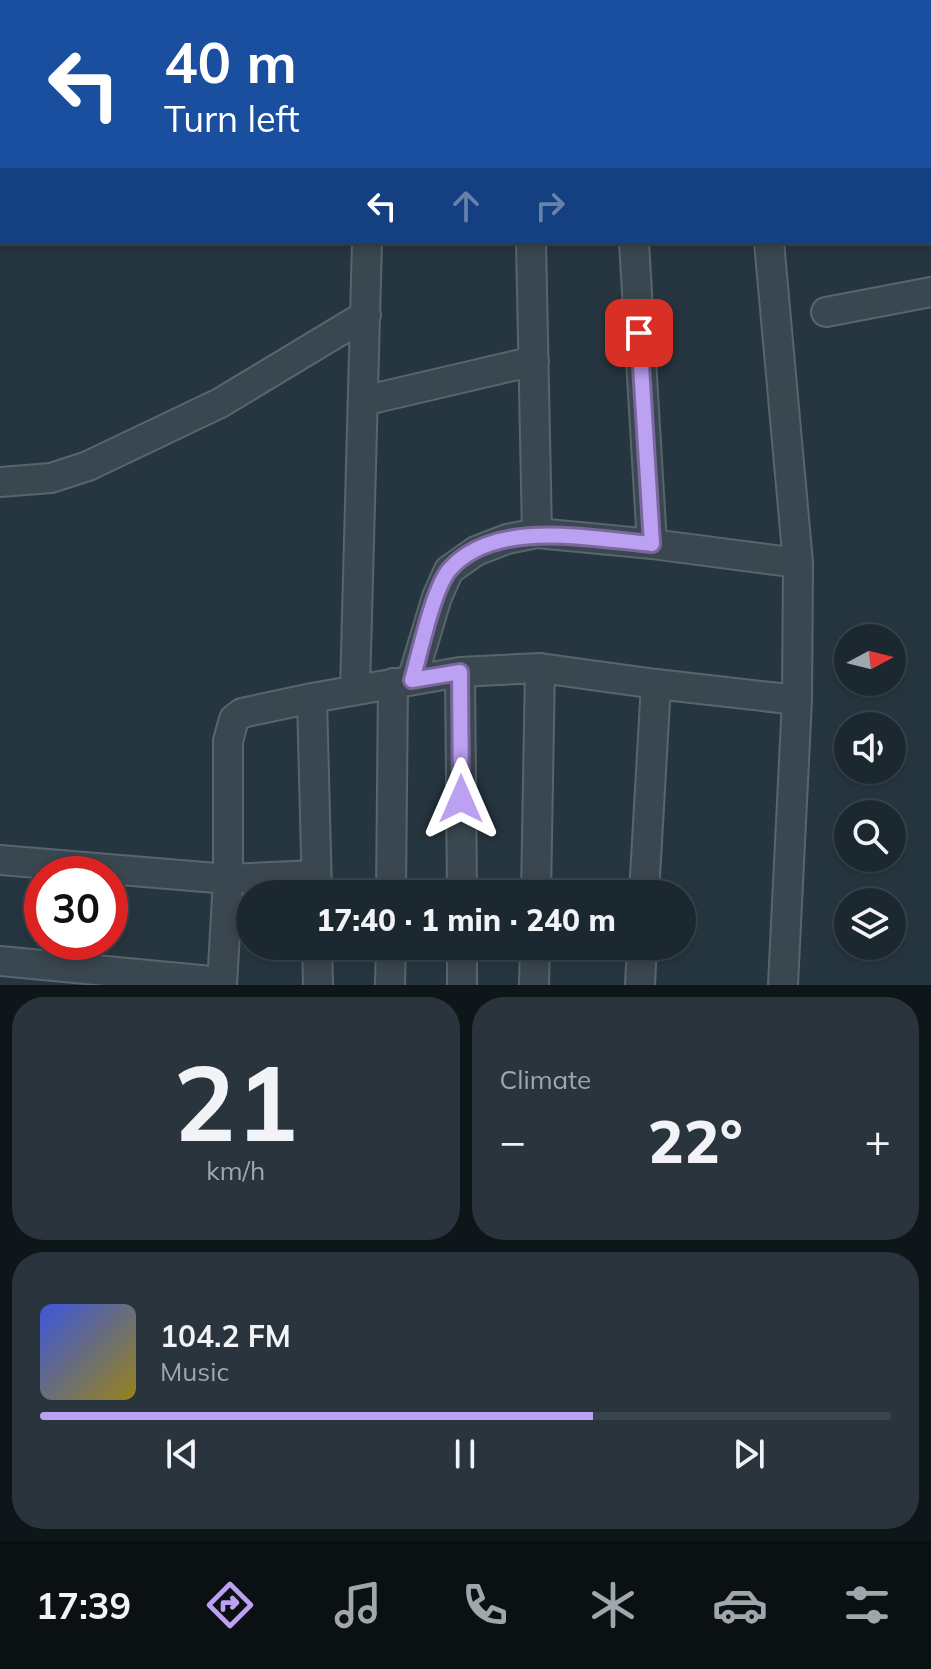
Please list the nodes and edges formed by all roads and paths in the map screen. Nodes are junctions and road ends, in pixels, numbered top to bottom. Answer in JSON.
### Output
{"nodes":[{"id":1,"x":367,"y":244,"type":"edge"},
{"id":2,"x":531,"y":244,"type":"edge"},
{"id":3,"x":634,"y":244,"type":"edge"},
{"id":4,"x":769,"y":244,"type":"edge"},
{"id":5,"x":931,"y":292,"type":"edge"},
{"id":6,"x":826,"y":312,"type":"dead end"},
{"id":7,"x":366,"y":315,"type":"junction"},
{"id":8,"x":534,"y":361,"type":"junction"},
{"id":9,"x":363,"y":401,"type":"junction"},
{"id":10,"x":0,"y":482,"type":"edge"},
{"id":11,"x":537,"y":533,"type":"junction"},
{"id":12,"x":652,"y":544,"type":"junction"},
{"id":13,"x":798,"y":563,"type":"junction"},
{"id":14,"x":540,"y":668,"type":"junction"},
{"id":15,"x":460,"y":672,"type":"junction"},
{"id":16,"x":402,"y":682,"type":"junction"},
{"id":17,"x":656,"y":684,"type":"junction"},
{"id":18,"x":355,"y":690,"type":"junction"},
{"id":19,"x":312,"y":698,"type":"junction"},
{"id":20,"x":797,"y":700,"type":"junction"},
{"id":21,"x":0,"y":860,"type":"edge"},
{"id":22,"x":228,"y":879,"type":"junction"},
{"id":23,"x":246,"y":880,"type":"edge"},
{"id":24,"x":316,"y":880,"type":"edge"},
{"id":25,"x":392,"y":880,"type":"edge"},
{"id":26,"x":462,"y":880,"type":"edge"},
{"id":27,"x":536,"y":880,"type":"edge"},
{"id":28,"x":645,"y":880,"type":"edge"},
{"id":29,"x":317,"y":960,"type":"edge"},
{"id":30,"x":391,"y":960,"type":"edge"},
{"id":31,"x":462,"y":960,"type":"edge"},
{"id":32,"x":535,"y":960,"type":"edge"},
{"id":33,"x":641,"y":960,"type":"edge"},
{"id":34,"x":0,"y":961,"type":"edge"},
{"id":35,"x":222,"y":984,"type":"edge"},
{"id":36,"x":318,"y":985,"type":"edge"},
{"id":37,"x":390,"y":985,"type":"edge"},
{"id":38,"x":462,"y":985,"type":"edge"},
{"id":39,"x":534,"y":985,"type":"edge"},
{"id":40,"x":640,"y":985,"type":"edge"},
{"id":41,"x":783,"y":985,"type":"edge"}],
"edges":[{"from":1,"to":7,"type":"street"},
{"from":2,"to":8,"type":"street"},
{"from":3,"to":12,"type":"street"},
{"from":4,"to":13,"type":"street"},
{"from":5,"to":6,"type":"street"},
{"from":7,"to":9,"type":"street"},
{"from":7,"to":10,"type":"street"},
{"from":8,"to":9,"type":"street"},
{"from":8,"to":11,"type":"street"},
{"from":9,"to":18,"type":"street"},
{"from":11,"to":12,"type":"street"},
{"from":11,"to":16,"type":"street"},
{"from":12,"to":13,"type":"street"},
{"from":13,"to":20,"type":"street"},
{"from":14,"to":15,"type":"street"},
{"from":14,"to":17,"type":"street"},
{"from":14,"to":27,"type":"street"},
{"from":15,"to":16,"type":"street"},
{"from":15,"to":26,"type":"street"},
{"from":16,"to":18,"type":"street"},
{"from":16,"to":25,"type":"street"},
{"from":17,"to":20,"type":"street"},
{"from":17,"to":28,"type":"street"},
{"from":18,"to":19,"type":"street"},
{"from":19,"to":22,"type":"street"},
{"from":19,"to":24,"type":"street"},
{"from":20,"to":41,"type":"street"},
{"from":21,"to":22,"type":"street"},
{"from":22,"to":23,"type":"street"},
{"from":22,"to":35,"type":"street"},
{"from":29,"to":36,"type":"street"},
{"from":30,"to":37,"type":"street"},
{"from":31,"to":38,"type":"street"},
{"from":32,"to":39,"type":"street"},
{"from":33,"to":40,"type":"street"},
{"from":34,"to":35,"type":"street"}]}
